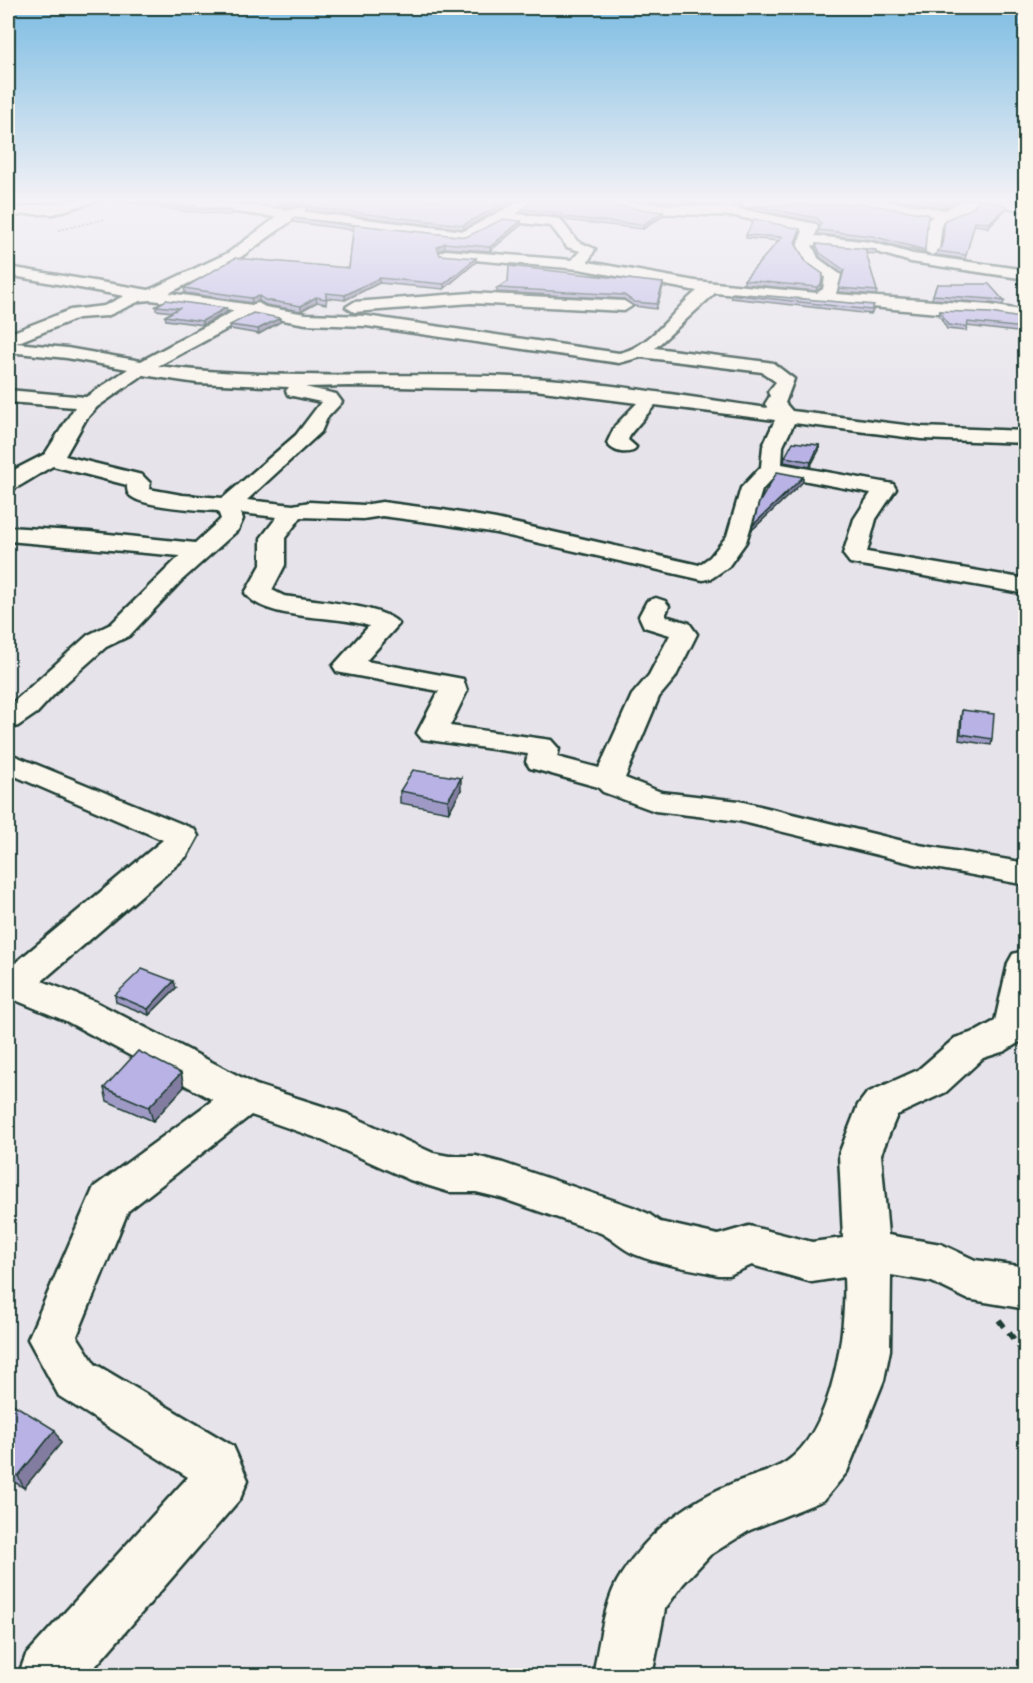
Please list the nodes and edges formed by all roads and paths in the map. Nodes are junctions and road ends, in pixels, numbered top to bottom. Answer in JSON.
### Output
{"nodes":[{"id":1,"x":53,"y":279,"type":"edge"},
{"id":2,"x":186,"y":279,"type":"edge"},
{"id":3,"x":650,"y":279,"type":"edge"},
{"id":4,"x":832,"y":279,"type":"edge"},
{"id":5,"x":1022,"y":279,"type":"edge"},
{"id":6,"x":712,"y":288,"type":"junction"},
{"id":7,"x":152,"y":295,"type":"junction"},
{"id":8,"x":819,"y":298,"type":"junction"},
{"id":9,"x":1014,"y":301,"type":"junction"},
{"id":10,"x":624,"y":306,"type":"edge"},
{"id":11,"x":253,"y":310,"type":"junction"},
{"id":12,"x":1026,"y":316,"type":"edge"},
{"id":13,"x":8,"y":340,"type":"edge"},
{"id":14,"x":8,"y":347,"type":"edge"},
{"id":15,"x":640,"y":352,"type":"junction"},
{"id":16,"x":140,"y":369,"type":"junction"},
{"id":17,"x":303,"y":382,"type":"junction"},
{"id":18,"x":8,"y":396,"type":"edge"},
{"id":19,"x":648,"y":400,"type":"junction"},
{"id":20,"x":90,"y":403,"type":"junction"},
{"id":21,"x":787,"y":417,"type":"junction"},
{"id":22,"x":1026,"y":437,"type":"edge"},
{"id":23,"x":626,"y":447,"type":"dead end"},
{"id":24,"x":53,"y":458,"type":"junction"},
{"id":25,"x":771,"y":468,"type":"junction"},
{"id":26,"x":8,"y":485,"type":"edge"},
{"id":27,"x":228,"y":505,"type":"junction"},
{"id":28,"x":293,"y":512,"type":"junction"},
{"id":29,"x":8,"y":534,"type":"edge"},
{"id":30,"x":199,"y":551,"type":"junction"},
{"id":31,"x":1026,"y":587,"type":"edge"},
{"id":32,"x":656,"y":606,"type":"dead end"},
{"id":33,"x":8,"y":720,"type":"edge"},
{"id":34,"x":8,"y":762,"type":"edge"},
{"id":35,"x":609,"y":780,"type":"junction"},
{"id":36,"x":1026,"y":874,"type":"edge"},
{"id":37,"x":1026,"y":963,"type":"edge"},
{"id":38,"x":245,"y":1098,"type":"junction"},
{"id":39,"x":868,"y":1251,"type":"junction"},
{"id":40,"x":1026,"y":1288,"type":"edge"},
{"id":41,"x":47,"y":1676,"type":"edge"},
{"id":42,"x":622,"y":1676,"type":"edge"}],
"edges":[{"from":1,"to":7,"type":"street"},
{"from":2,"to":7,"type":"street"},
{"from":3,"to":6,"type":"street"},
{"from":4,"to":8,"type":"street"},
{"from":5,"to":9,"type":"street"},
{"from":6,"to":8,"type":"street"},
{"from":6,"to":15,"type":"street"},
{"from":7,"to":11,"type":"street"},
{"from":7,"to":13,"type":"street"},
{"from":8,"to":9,"type":"street"},
{"from":9,"to":12,"type":"street"},
{"from":10,"to":11,"type":"street"},
{"from":11,"to":15,"type":"street"},
{"from":11,"to":16,"type":"street"},
{"from":14,"to":16,"type":"street"},
{"from":15,"to":21,"type":"street"},
{"from":16,"to":17,"type":"street"},
{"from":16,"to":20,"type":"street"},
{"from":17,"to":19,"type":"street"},
{"from":17,"to":27,"type":"street"},
{"from":18,"to":20,"type":"street"},
{"from":19,"to":21,"type":"street"},
{"from":19,"to":23,"type":"street"},
{"from":20,"to":24,"type":"street"},
{"from":21,"to":22,"type":"street"},
{"from":21,"to":25,"type":"street"},
{"from":24,"to":26,"type":"street"},
{"from":24,"to":27,"type":"street"},
{"from":25,"to":28,"type":"street"},
{"from":25,"to":31,"type":"street"},
{"from":27,"to":28,"type":"street"},
{"from":27,"to":30,"type":"street"},
{"from":28,"to":35,"type":"street"},
{"from":29,"to":30,"type":"street"},
{"from":30,"to":33,"type":"street"},
{"from":32,"to":35,"type":"street"},
{"from":34,"to":38,"type":"street"},
{"from":35,"to":36,"type":"street"},
{"from":37,"to":39,"type":"street"},
{"from":38,"to":39,"type":"street"},
{"from":38,"to":41,"type":"street"},
{"from":39,"to":40,"type":"street"},
{"from":39,"to":42,"type":"street"}]}
